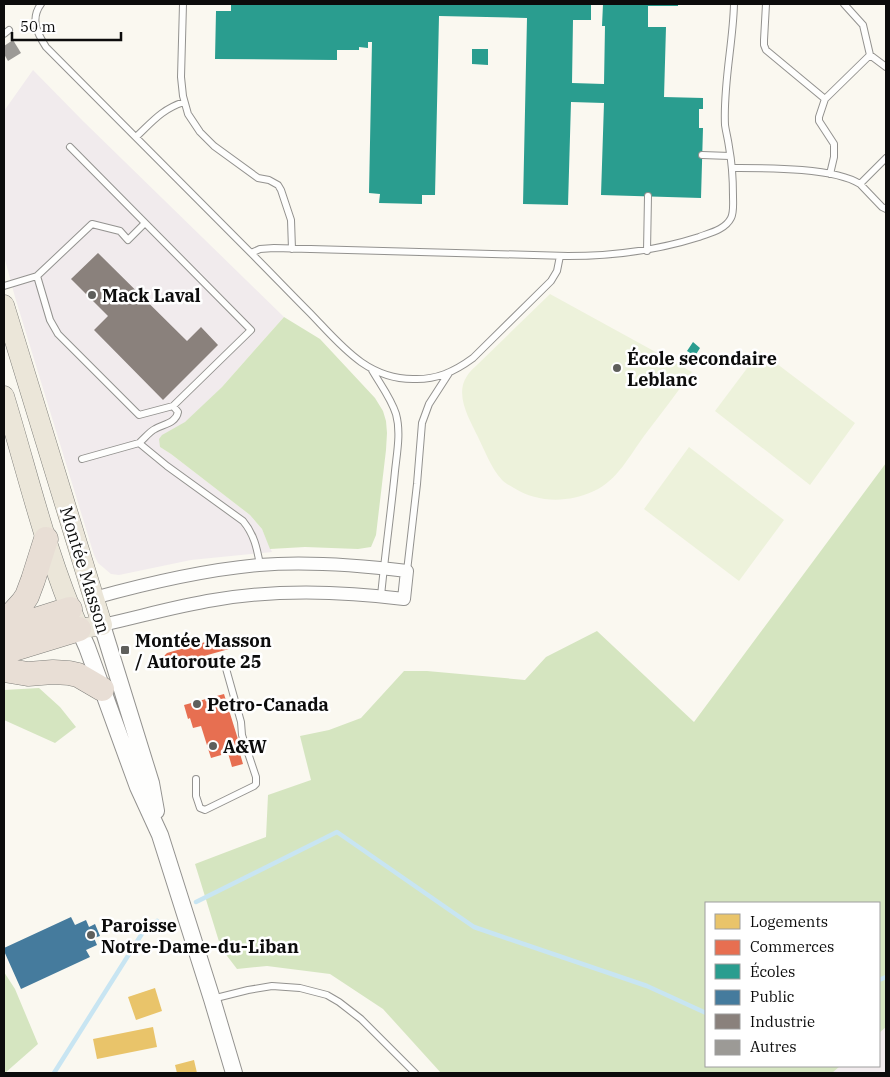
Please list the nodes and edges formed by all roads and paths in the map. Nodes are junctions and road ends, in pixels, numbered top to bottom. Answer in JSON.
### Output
{"nodes":[{"id":1,"x":41,"y":4,"type":"edge"},
{"id":2,"x":183,"y":4,"type":"edge"},
{"id":3,"x":734,"y":4,"type":"edge"},
{"id":4,"x":766,"y":4,"type":"edge"},
{"id":5,"x":844,"y":4,"type":"edge"},
{"id":6,"x":870,"y":55,"type":"junction"},
{"id":7,"x":886,"y":67,"type":"edge"},
{"id":8,"x":825,"y":99,"type":"junction"},
{"id":9,"x":184,"y":102,"type":"junction"},
{"id":10,"x":136,"y":137,"type":"junction"},
{"id":11,"x":70,"y":147,"type":"dead end"},
{"id":12,"x":702,"y":155,"type":"dead end"},
{"id":13,"x":730,"y":156,"type":"junction"},
{"id":14,"x":886,"y":158,"type":"edge"},
{"id":15,"x":732,"y":168,"type":"junction"},
{"id":16,"x":830,"y":174,"type":"junction"},
{"id":17,"x":860,"y":184,"type":"junction"},
{"id":18,"x":648,"y":196,"type":"dead end"},
{"id":19,"x":886,"y":209,"type":"edge"},
{"id":20,"x":145,"y":223,"type":"junction"},
{"id":21,"x":292,"y":249,"type":"junction"},
{"id":22,"x":647,"y":251,"type":"junction"},
{"id":23,"x":251,"y":253,"type":"junction"},
{"id":24,"x":560,"y":256,"type":"junction"},
{"id":25,"x":37,"y":276,"type":"junction"},
{"id":26,"x":4,"y":286,"type":"edge"},
{"id":27,"x":4,"y":305,"type":"edge"},
{"id":28,"x":371,"y":369,"type":"junction"},
{"id":29,"x":449,"y":373,"type":"junction"},
{"id":30,"x":4,"y":396,"type":"edge"},
{"id":31,"x":173,"y":406,"type":"junction"},
{"id":32,"x":140,"y":443,"type":"junction"},
{"id":33,"x":82,"y":459,"type":"dead end"},
{"id":34,"x":46,"y":539,"type":"junction"},
{"id":35,"x":260,"y":565,"type":"junction"},
{"id":36,"x":384,"y":568,"type":"junction"},
{"id":37,"x":407,"y":570,"type":"junction"},
{"id":38,"x":381,"y":596,"type":"junction"},
{"id":39,"x":94,"y":598,"type":"junction"},
{"id":40,"x":74,"y":619,"type":"junction"},
{"id":41,"x":4,"y":623,"type":"edge"},
{"id":42,"x":102,"y":625,"type":"junction"},
{"id":43,"x":4,"y":630,"type":"edge"},
{"id":44,"x":4,"y":652,"type":"edge"},
{"id":45,"x":225,"y":665,"type":"dead end"},
{"id":46,"x":4,"y":670,"type":"edge"},
{"id":47,"x":102,"y":689,"type":"junction"},
{"id":48,"x":196,"y":779,"type":"dead end"},
{"id":49,"x":160,"y":835,"type":"junction"},
{"id":50,"x":212,"y":999,"type":"junction"},
{"id":51,"x":234,"y":1073,"type":"edge"},
{"id":52,"x":416,"y":1073,"type":"edge"}],
"edges":[{"from":1,"to":10,"type":"lane"},
{"from":2,"to":9,"type":"lane"},
{"from":3,"to":13,"type":"lane"},
{"from":4,"to":8,"type":"lane"},
{"from":5,"to":6,"type":"lane"},
{"from":6,"to":7,"type":"lane"},
{"from":6,"to":8,"type":"lane"},
{"from":8,"to":16,"type":"lane"},
{"from":9,"to":10,"type":"lane"},
{"from":9,"to":21,"type":"lane"},
{"from":10,"to":23,"type":"lane"},
{"from":11,"to":20,"type":"lane"},
{"from":12,"to":13,"type":"lane"},
{"from":13,"to":15,"type":"lane"},
{"from":14,"to":17,"type":"lane"},
{"from":15,"to":16,"type":"lane"},
{"from":15,"to":22,"type":"lane"},
{"from":16,"to":17,"type":"lane"},
{"from":17,"to":19,"type":"lane"},
{"from":18,"to":22,"type":"lane"},
{"from":20,"to":25,"type":"lane"},
{"from":20,"to":31,"type":"lane"},
{"from":21,"to":23,"type":"lane"},
{"from":21,"to":24,"type":"lane"},
{"from":22,"to":24,"type":"lane"},
{"from":23,"to":28,"type":"lane"},
{"from":24,"to":29,"type":"lane"},
{"from":25,"to":26,"type":"lane"},
{"from":25,"to":31,"type":"lane"},
{"from":27,"to":39,"type":"main road","name":"Montée Masson"},
{"from":28,"to":29,"type":"lane"},
{"from":28,"to":36,"type":"lane"},
{"from":29,"to":37,"type":"lane"},
{"from":30,"to":34,"type":"main road","name":"Montée Masson"},
{"from":31,"to":32,"type":"lane"},
{"from":32,"to":33,"type":"lane"},
{"from":32,"to":35,"type":"lane"},
{"from":34,"to":40,"type":"main road","name":"Montée Masson"},
{"from":34,"to":41,"type":"highway"},
{"from":35,"to":36,"type":"street"},
{"from":35,"to":39,"type":"street"},
{"from":36,"to":37,"type":"street"},
{"from":36,"to":38,"type":"lane"},
{"from":37,"to":38,"type":"street"},
{"from":38,"to":42,"type":"street"},
{"from":39,"to":40,"type":"main road"},
{"from":39,"to":42,"type":"main road","name":"Montée Masson"},
{"from":40,"to":42,"type":"main road"},
{"from":40,"to":43,"type":"highway"},
{"from":40,"to":44,"type":"highway"},
{"from":40,"to":47,"type":"street","name":"Montée Masson"},
{"from":42,"to":49,"type":"street","name":"Montée Masson"},
{"from":45,"to":48,"type":"lane"},
{"from":46,"to":47,"type":"highway"},
{"from":47,"to":49,"type":"street","name":"Montée Masson"},
{"from":49,"to":50,"type":"street","name":"Montée Masson"},
{"from":50,"to":51,"type":"street","name":"Montée Masson"},
{"from":50,"to":52,"type":"lane"}]}
